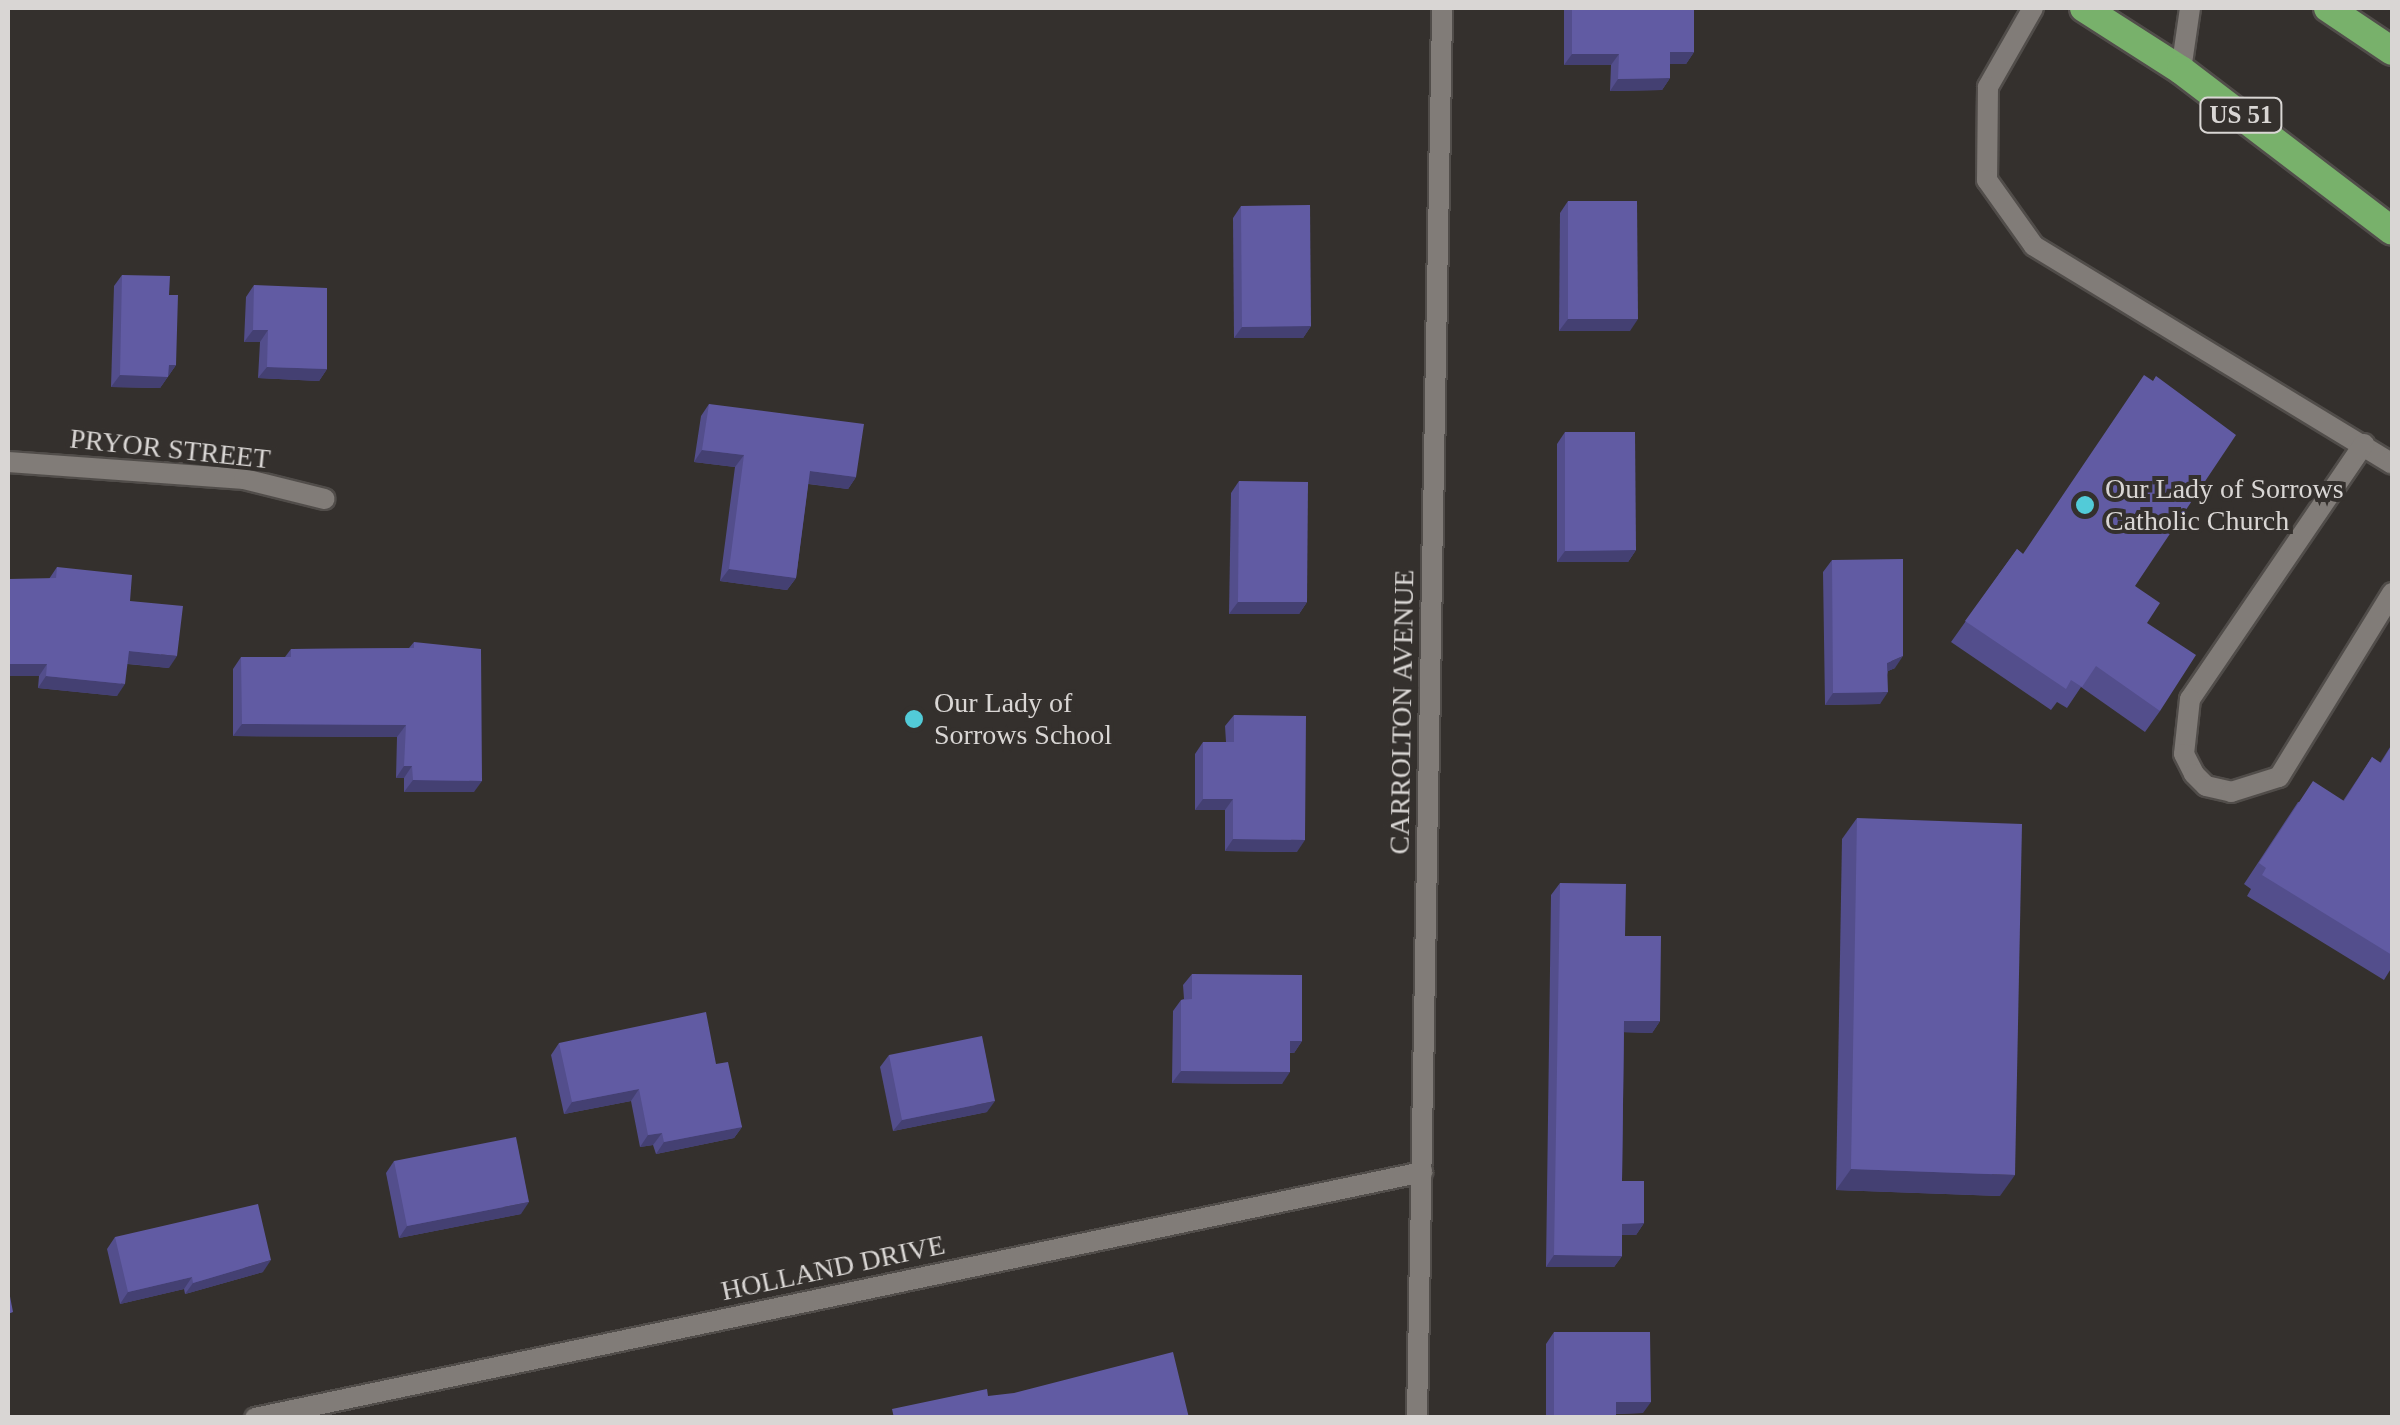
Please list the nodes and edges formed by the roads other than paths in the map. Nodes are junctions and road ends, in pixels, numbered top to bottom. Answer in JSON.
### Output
{"nodes":[{"id":1,"x":1442,"y":8,"type":"edge"},
{"id":2,"x":2033,"y":8,"type":"edge"},
{"id":3,"x":2084,"y":8,"type":"edge"},
{"id":4,"x":2190,"y":8,"type":"edge"},
{"id":5,"x":2328,"y":8,"type":"edge"},
{"id":6,"x":2392,"y":51,"type":"edge"},
{"id":7,"x":2181,"y":70,"type":"junction"},
{"id":8,"x":2392,"y":231,"type":"edge"},
{"id":9,"x":2364,"y":444,"type":"junction"},
{"id":10,"x":8,"y":462,"type":"edge"},
{"id":11,"x":2392,"y":464,"type":"edge"},
{"id":12,"x":325,"y":499,"type":"dead end"},
{"id":13,"x":2392,"y":593,"type":"edge"},
{"id":14,"x":1422,"y":1172,"type":"junction"},
{"id":15,"x":255,"y":1418,"type":"edge"},
{"id":16,"x":1417,"y":1418,"type":"edge"}],
"edges":[{"from":1,"to":14,"type":"street","name":"CARROLTON AVENUE"},
{"from":2,"to":9,"type":"street"},
{"from":3,"to":7,"type":"highway","number":"US 51"},
{"from":4,"to":7,"type":"street"},
{"from":5,"to":6,"type":"highway"},
{"from":7,"to":8,"type":"highway","number":"US 51"},
{"from":9,"to":11,"type":"street"},
{"from":9,"to":13,"type":"street"},
{"from":10,"to":12,"type":"street","name":"PRYOR STREET"},
{"from":14,"to":15,"type":"street","name":"HOLLAND DRIVE"},
{"from":14,"to":16,"type":"street","name":"CARROLTON AVENUE"}]}
